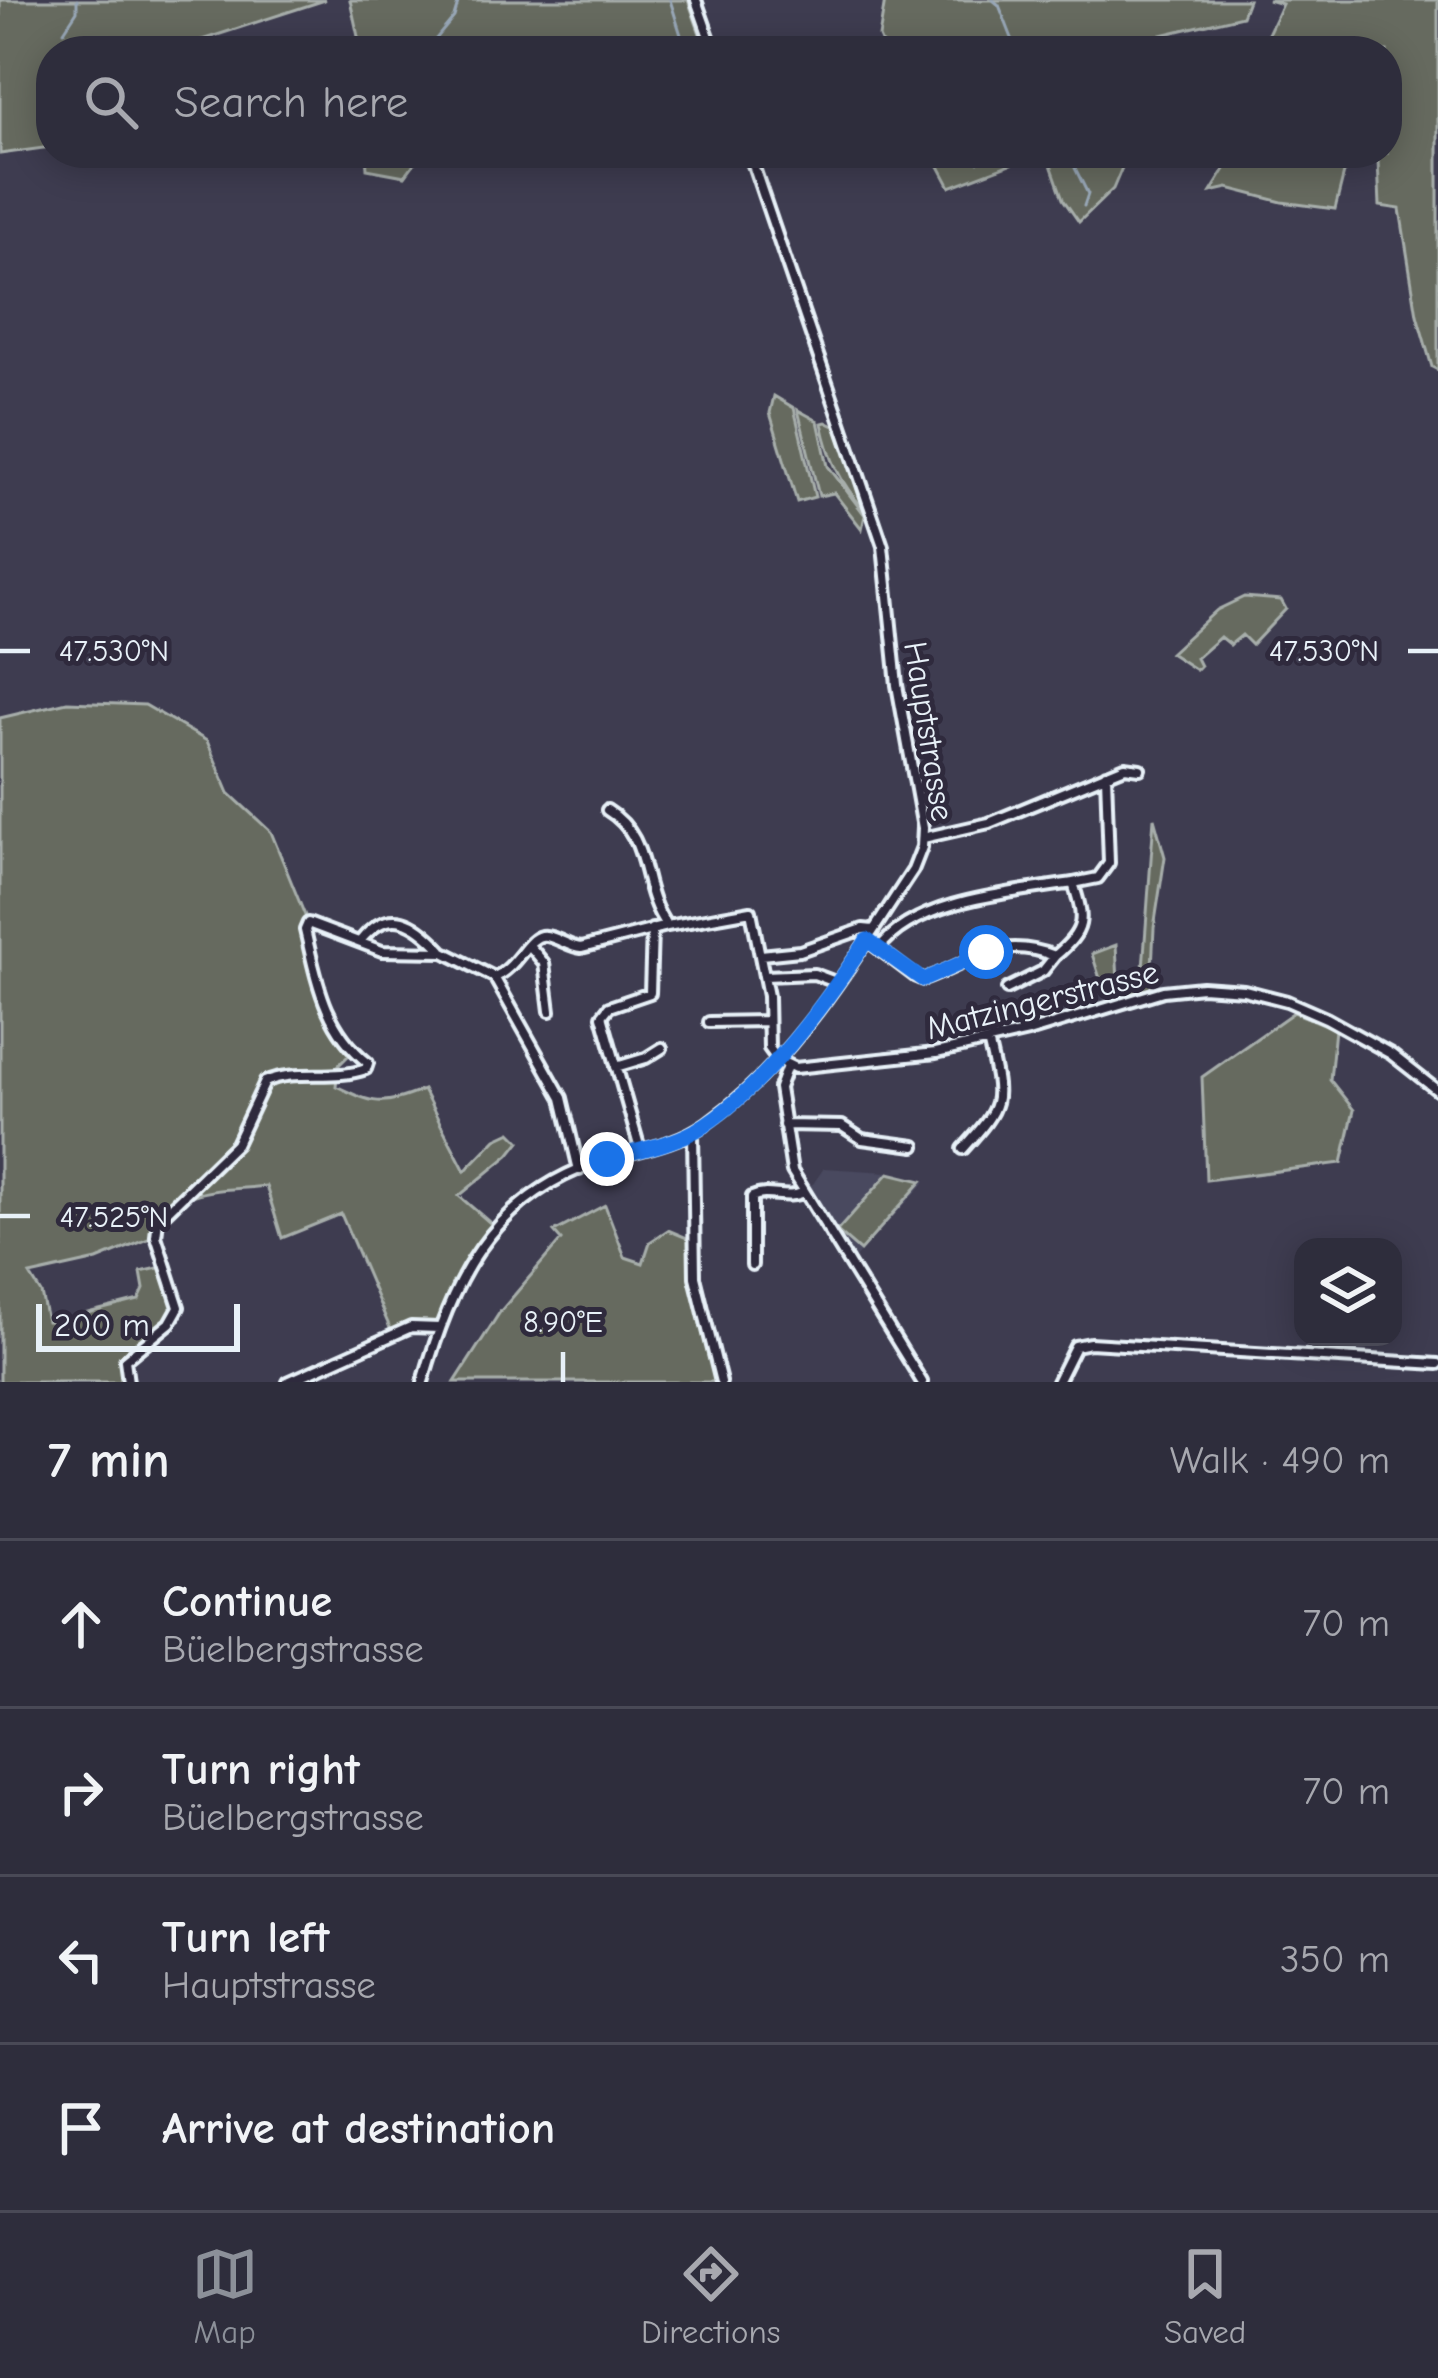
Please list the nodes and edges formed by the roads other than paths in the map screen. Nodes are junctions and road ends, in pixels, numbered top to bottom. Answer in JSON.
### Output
{"nodes":[{"id":1,"x":696,"y":0,"type":"edge"},
{"id":2,"x":709,"y":36,"type":"edge"},
{"id":3,"x":753,"y":168,"type":"edge"},
{"id":4,"x":1140,"y":769,"type":"dead end"},
{"id":5,"x":1106,"y":774,"type":"junction"},
{"id":6,"x":607,"y":810,"type":"dead end"},
{"id":7,"x":923,"y":838,"type":"junction"},
{"id":8,"x":1073,"y":883,"type":"junction"},
{"id":9,"x":667,"y":926,"type":"junction"},
{"id":10,"x":652,"y":929,"type":"junction"},
{"id":11,"x":873,"y":930,"type":"junction"},
{"id":12,"x":361,"y":940,"type":"junction"},
{"id":13,"x":867,"y":940,"type":"junction"},
{"id":14,"x":530,"y":945,"type":"junction"},
{"id":15,"x":879,"y":949,"type":"junction"},
{"id":16,"x":444,"y":952,"type":"junction"},
{"id":17,"x":761,"y":955,"type":"junction"},
{"id":18,"x":1055,"y":956,"type":"junction"},
{"id":19,"x":765,"y":976,"type":"junction"},
{"id":20,"x":494,"y":977,"type":"junction"},
{"id":21,"x":838,"y":983,"type":"junction"},
{"id":22,"x":1006,"y":988,"type":"dead end"},
{"id":23,"x":550,"y":1010,"type":"dead end"},
{"id":24,"x":709,"y":1022,"type":"dead end"},
{"id":25,"x":768,"y":1022,"type":"junction"},
{"id":26,"x":988,"y":1041,"type":"junction"},
{"id":27,"x":662,"y":1048,"type":"dead end"},
{"id":28,"x":777,"y":1059,"type":"junction"},
{"id":29,"x":616,"y":1066,"type":"junction"},
{"id":30,"x":787,"y":1066,"type":"junction"},
{"id":31,"x":1438,"y":1091,"type":"edge"},
{"id":32,"x":784,"y":1125,"type":"junction"},
{"id":33,"x":693,"y":1132,"type":"junction"},
{"id":34,"x":915,"y":1146,"type":"dead end"},
{"id":35,"x":640,"y":1149,"type":"junction"},
{"id":36,"x":963,"y":1149,"type":"dead end"},
{"id":37,"x":579,"y":1170,"type":"junction"},
{"id":38,"x":804,"y":1192,"type":"junction"},
{"id":39,"x":752,"y":1265,"type":"dead end"},
{"id":40,"x":439,"y":1328,"type":"junction"},
{"id":41,"x":1438,"y":1364,"type":"edge"},
{"id":42,"x":128,"y":1382,"type":"edge"},
{"id":43,"x":288,"y":1382,"type":"edge"},
{"id":44,"x":423,"y":1382,"type":"edge"},
{"id":45,"x":721,"y":1382,"type":"edge"},
{"id":46,"x":922,"y":1382,"type":"edge"},
{"id":47,"x":1057,"y":1382,"type":"edge"}],
"edges":[{"from":1,"to":2,"type":"street"},
{"from":3,"to":7,"type":"street","name":"Hauptstrasse"},
{"from":4,"to":5,"type":"street"},
{"from":5,"to":7,"type":"street"},
{"from":5,"to":8,"type":"street"},
{"from":6,"to":9,"type":"street"},
{"from":7,"to":11,"type":"street","name":"Hauptstrasse"},
{"from":8,"to":15,"type":"street"},
{"from":8,"to":18,"type":"street"},
{"from":9,"to":10,"type":"street"},
{"from":9,"to":17,"type":"street"},
{"from":10,"to":14,"type":"street"},
{"from":10,"to":29,"type":"street"},
{"from":11,"to":13,"type":"street","name":"Hauptstrasse"},
{"from":11,"to":17,"type":"street"},
{"from":12,"to":16,"type":"street"},
{"from":12,"to":16,"type":"street"},
{"from":12,"to":42,"type":"street"},
{"from":13,"to":15,"type":"street"},
{"from":13,"to":21,"type":"street","name":"Hauptstrasse"},
{"from":14,"to":20,"type":"street"},
{"from":14,"to":23,"type":"street"},
{"from":15,"to":18,"type":"street"},
{"from":16,"to":20,"type":"street"},
{"from":17,"to":19,"type":"street"},
{"from":18,"to":22,"type":"street"},
{"from":19,"to":21,"type":"street"},
{"from":19,"to":25,"type":"street"},
{"from":20,"to":37,"type":"street"},
{"from":21,"to":28,"type":"street","name":"Hauptstrasse"},
{"from":24,"to":25,"type":"street"},
{"from":25,"to":28,"type":"street"},
{"from":26,"to":30,"type":"street","name":"Matzingerstrasse"},
{"from":26,"to":31,"type":"street","name":"Matzingerstrasse"},
{"from":26,"to":36,"type":"street"},
{"from":27,"to":29,"type":"street"},
{"from":28,"to":30,"type":"street"},
{"from":28,"to":33,"type":"street","name":"Hauptstrasse"},
{"from":29,"to":35,"type":"street"},
{"from":30,"to":32,"type":"street"},
{"from":32,"to":34,"type":"street"},
{"from":32,"to":38,"type":"street"},
{"from":33,"to":35,"type":"street","name":"Hauptstrasse"},
{"from":33,"to":45,"type":"street"},
{"from":35,"to":37,"type":"street","name":"Hauptstrasse"},
{"from":37,"to":40,"type":"street","name":"Hauptstrasse"},
{"from":38,"to":39,"type":"street"},
{"from":38,"to":46,"type":"street"},
{"from":40,"to":43,"type":"street"},
{"from":40,"to":44,"type":"street","name":"Hauptstrasse"},
{"from":41,"to":47,"type":"street"}]}
